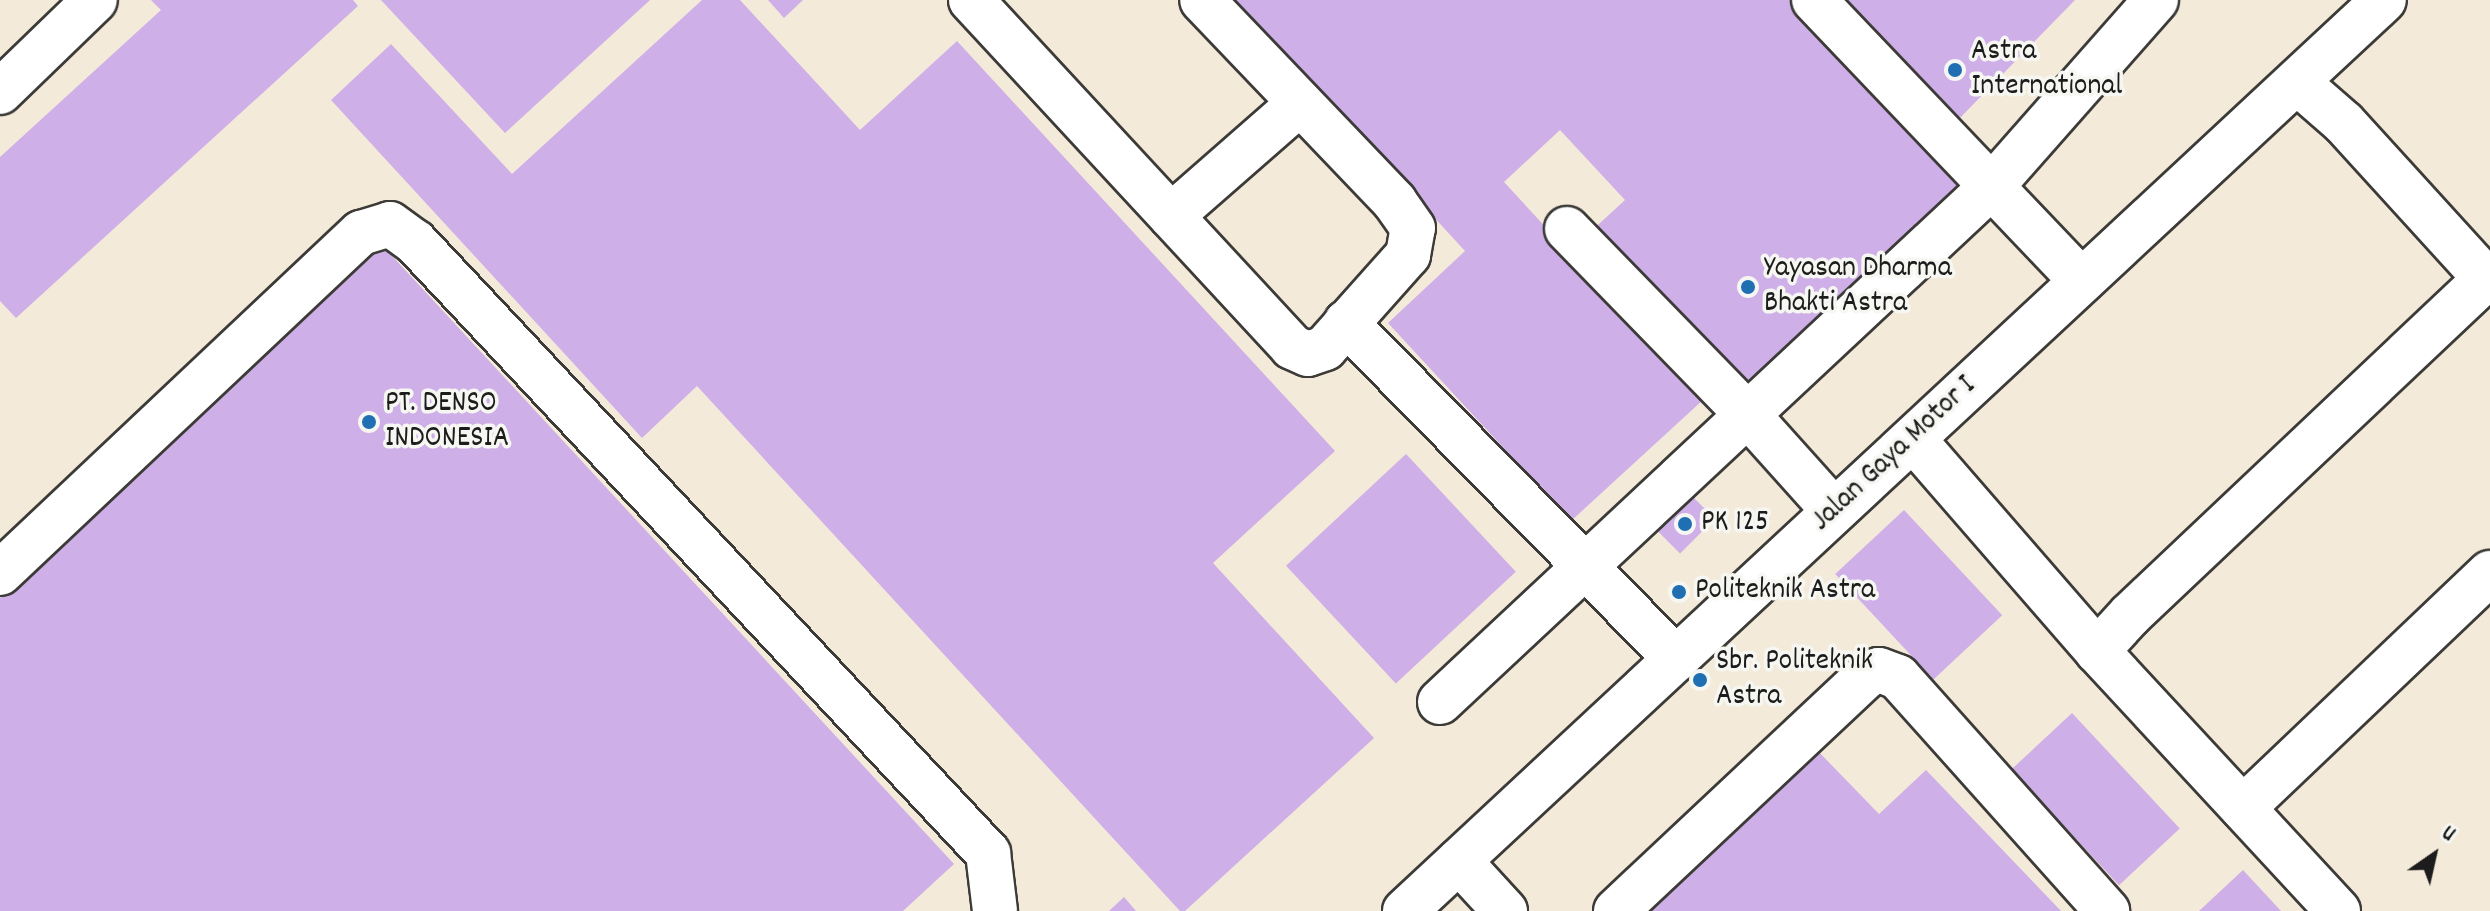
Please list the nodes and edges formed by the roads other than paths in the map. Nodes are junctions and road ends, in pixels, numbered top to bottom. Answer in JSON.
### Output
{"nodes":[{"id":1,"x":95,"y":0,"type":"edge"},
{"id":2,"x":971,"y":0,"type":"edge"},
{"id":3,"x":1202,"y":0,"type":"edge"},
{"id":4,"x":1814,"y":0,"type":"edge"},
{"id":5,"x":2156,"y":0,"type":"edge"},
{"id":6,"x":2384,"y":0,"type":"edge"},
{"id":7,"x":2297,"y":82,"type":"junction"},
{"id":8,"x":0,"y":92,"type":"edge"},
{"id":9,"x":1300,"y":103,"type":"junction"},
{"id":10,"x":1992,"y":186,"type":"junction"},
{"id":11,"x":1171,"y":216,"type":"junction"},
{"id":12,"x":1567,"y":229,"type":"dead end"},
{"id":13,"x":2488,"y":277,"type":"edge"},
{"id":14,"x":2082,"y":281,"type":"junction"},
{"id":15,"x":1346,"y":323,"type":"junction"},
{"id":16,"x":1748,"y":415,"type":"junction"},
{"id":17,"x":1913,"y":439,"type":"junction"},
{"id":18,"x":1834,"y":511,"type":"junction"},
{"id":19,"x":1584,"y":567,"type":"junction"},
{"id":20,"x":0,"y":573,"type":"edge"},
{"id":21,"x":2490,"y":573,"type":"edge"},
{"id":22,"x":2097,"y":651,"type":"junction"},
{"id":23,"x":1676,"y":659,"type":"junction"},
{"id":24,"x":1440,"y":702,"type":"dead end"},
{"id":25,"x":2243,"y":808,"type":"junction"},
{"id":26,"x":1459,"y":861,"type":"junction"},
{"id":27,"x":995,"y":911,"type":"edge"},
{"id":28,"x":1405,"y":911,"type":"edge"},
{"id":29,"x":1505,"y":911,"type":"edge"},
{"id":30,"x":1616,"y":911,"type":"edge"},
{"id":31,"x":2107,"y":911,"type":"edge"},
{"id":32,"x":2338,"y":911,"type":"edge"}],
"edges":[{"from":1,"to":8,"type":"street"},
{"from":2,"to":11,"type":"street"},
{"from":3,"to":9,"type":"street"},
{"from":4,"to":10,"type":"street"},
{"from":5,"to":10,"type":"street"},
{"from":6,"to":7,"type":"street","name":"Jalan Gaya Motor I"},
{"from":7,"to":13,"type":"street"},
{"from":7,"to":14,"type":"street","name":"Jalan Gaya Motor I"},
{"from":9,"to":11,"type":"street"},
{"from":9,"to":15,"type":"street"},
{"from":10,"to":14,"type":"street"},
{"from":10,"to":16,"type":"street"},
{"from":11,"to":15,"type":"street"},
{"from":12,"to":16,"type":"street"},
{"from":13,"to":22,"type":"street"},
{"from":14,"to":17,"type":"street","name":"Jalan Gaya Motor I"},
{"from":15,"to":19,"type":"street"},
{"from":16,"to":18,"type":"street"},
{"from":16,"to":19,"type":"street"},
{"from":17,"to":18,"type":"street","name":"Jalan Gaya Motor I"},
{"from":17,"to":22,"type":"street"},
{"from":18,"to":23,"type":"street","name":"Jalan Gaya Motor I"},
{"from":19,"to":23,"type":"street"},
{"from":19,"to":24,"type":"street"},
{"from":20,"to":27,"type":"street"},
{"from":21,"to":25,"type":"street"},
{"from":22,"to":25,"type":"street"},
{"from":23,"to":26,"type":"street","name":"Jalan Gaya Motor I"},
{"from":25,"to":32,"type":"street"},
{"from":26,"to":28,"type":"street","name":"Jalan Gaya Motor I"},
{"from":26,"to":29,"type":"street"},
{"from":30,"to":31,"type":"street"}]}
